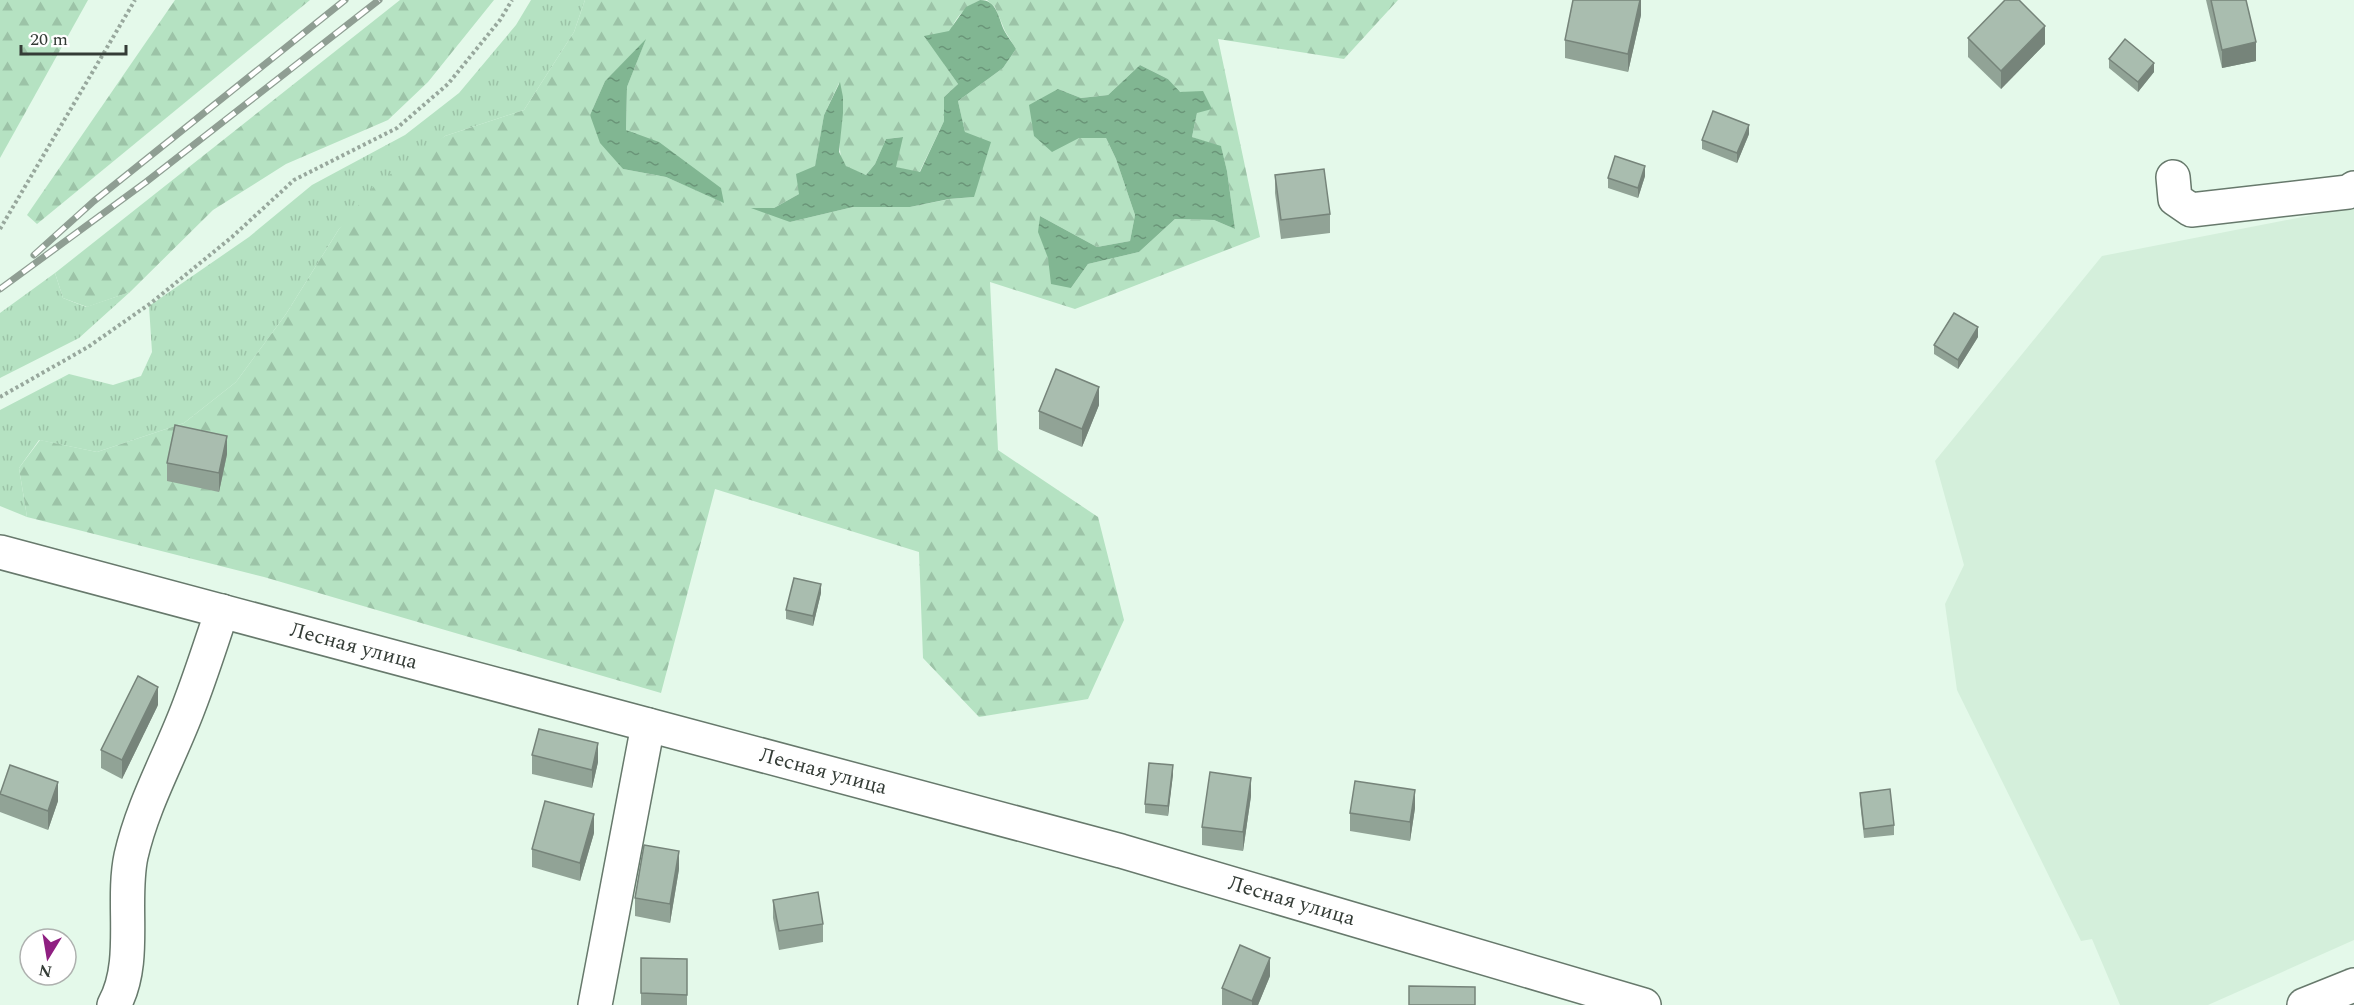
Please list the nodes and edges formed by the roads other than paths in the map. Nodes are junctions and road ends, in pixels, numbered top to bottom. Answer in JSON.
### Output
{"nodes":[{"id":1,"x":2173,"y":177,"type":"dead end"},
{"id":2,"x":2354,"y":188,"type":"edge"},
{"id":3,"x":0,"y":552,"type":"edge"},
{"id":4,"x":222,"y":611,"type":"junction"},
{"id":5,"x":648,"y":724,"type":"junction"},
{"id":6,"x":2354,"y":986,"type":"edge"},
{"id":7,"x":114,"y":1005,"type":"edge"},
{"id":8,"x":595,"y":1005,"type":"edge"},
{"id":9,"x":1644,"y":1005,"type":"edge"},
{"id":10,"x":2304,"y":1005,"type":"edge"}],
"edges":[{"from":1,"to":2,"type":"street"},
{"from":3,"to":4,"type":"street","name":"Лесная улица"},
{"from":4,"to":5,"type":"street","name":"Лесная улица"},
{"from":4,"to":7,"type":"street"},
{"from":5,"to":8,"type":"street"},
{"from":5,"to":9,"type":"street","name":"Лесная улица"},
{"from":6,"to":10,"type":"street"}]}
